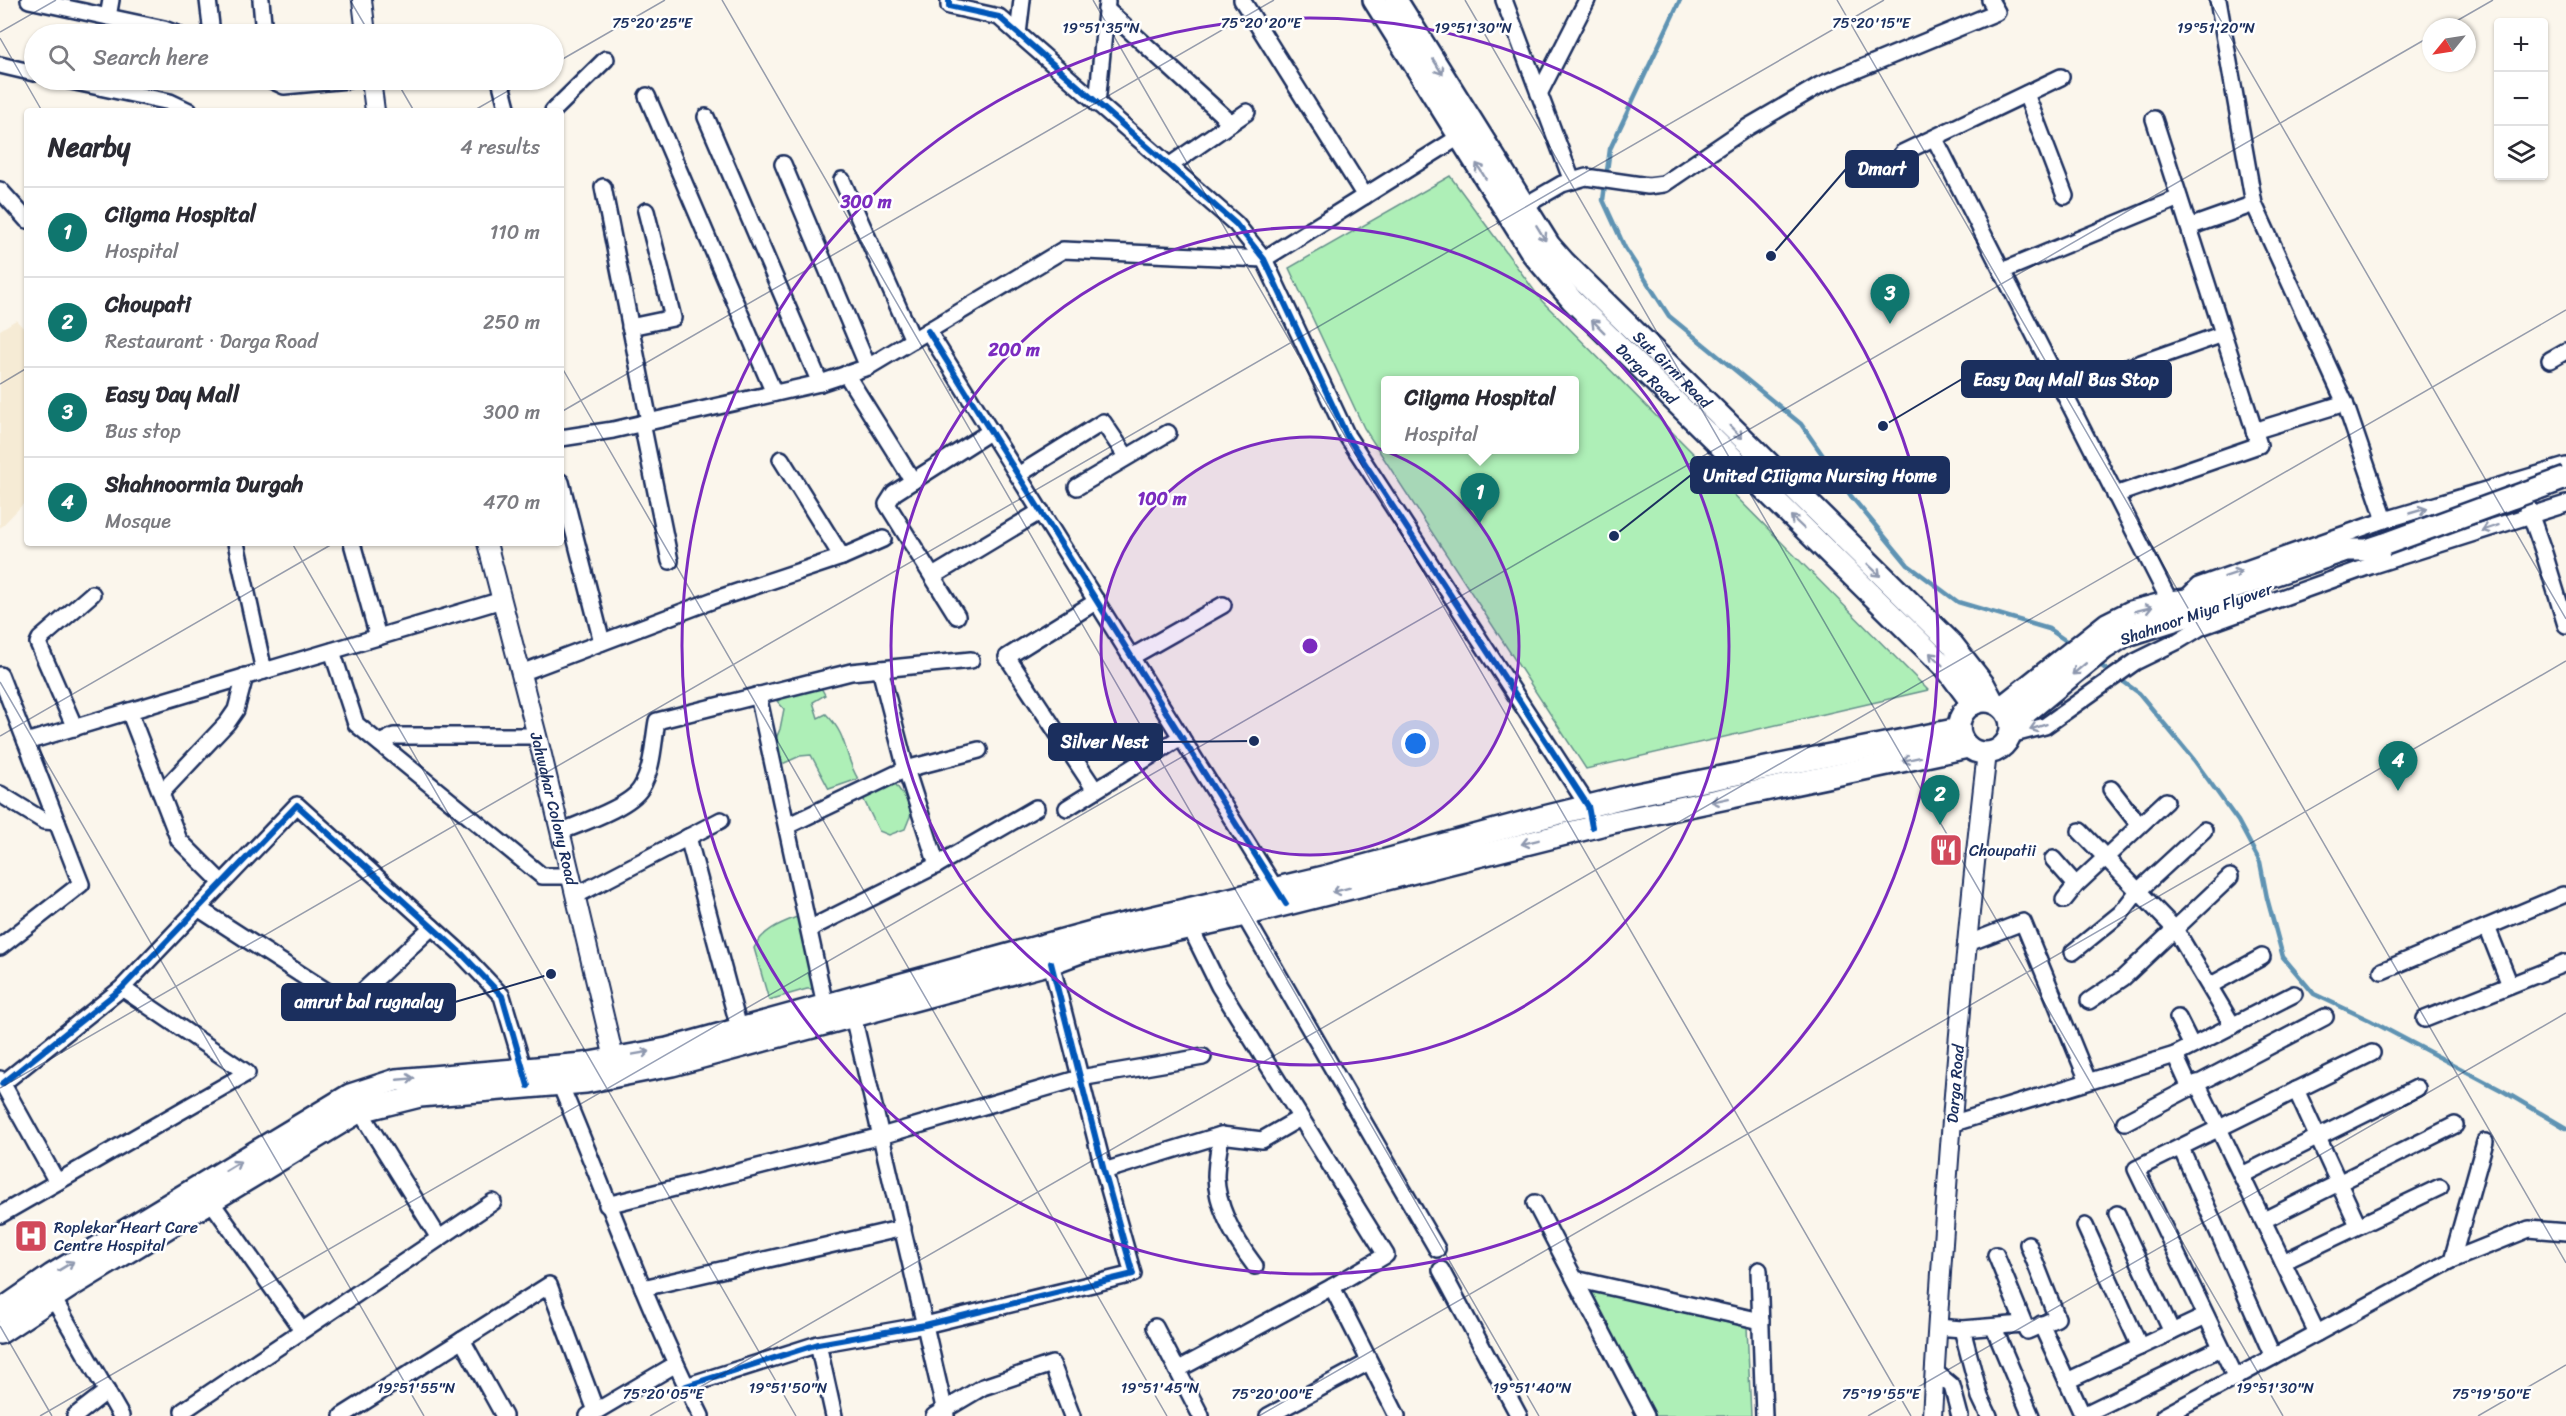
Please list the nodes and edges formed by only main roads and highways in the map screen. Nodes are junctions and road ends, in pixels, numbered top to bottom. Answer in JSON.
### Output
{"nodes":[{"id":1,"x":1374,"y":0,"type":"edge"},
{"id":2,"x":1396,"y":0,"type":"edge"},
{"id":3,"x":1468,"y":131,"type":"junction"},
{"id":4,"x":2566,"y":478,"type":"edge"},
{"id":5,"x":2367,"y":550,"type":"junction"},
{"id":6,"x":1998,"y":715,"type":"junction"},
{"id":7,"x":1972,"y":743,"type":"junction"},
{"id":8,"x":1280,"y":896,"type":"junction"},
{"id":9,"x":616,"y":1067,"type":"junction"},
{"id":10,"x":2,"y":1323,"type":"edge"}],
"edges":[{"from":1,"to":3,"type":"main road","name":"Darga Road"},
{"from":2,"to":3,"type":"main road","one_way":true},
{"from":3,"to":6,"type":"main road","name":"Darga Road"},
{"from":4,"to":5,"type":"main road","name":"Shahnoor Miya Flyover","bridge":true},
{"from":5,"to":6,"type":"main road","name":"Shahnoor Miya Flyover","one_way":true},
{"from":6,"to":5,"type":"main road","name":"Shahnoor Miya Flyover","one_way":true},
{"from":6,"to":7,"type":"main road"},
{"from":6,"to":7,"type":"main road"},
{"from":7,"to":8,"type":"main road"},
{"from":9,"to":8,"type":"main road","one_way":true},
{"from":8,"to":9,"type":"main road"},
{"from":9,"to":10,"type":"main road"}]}
